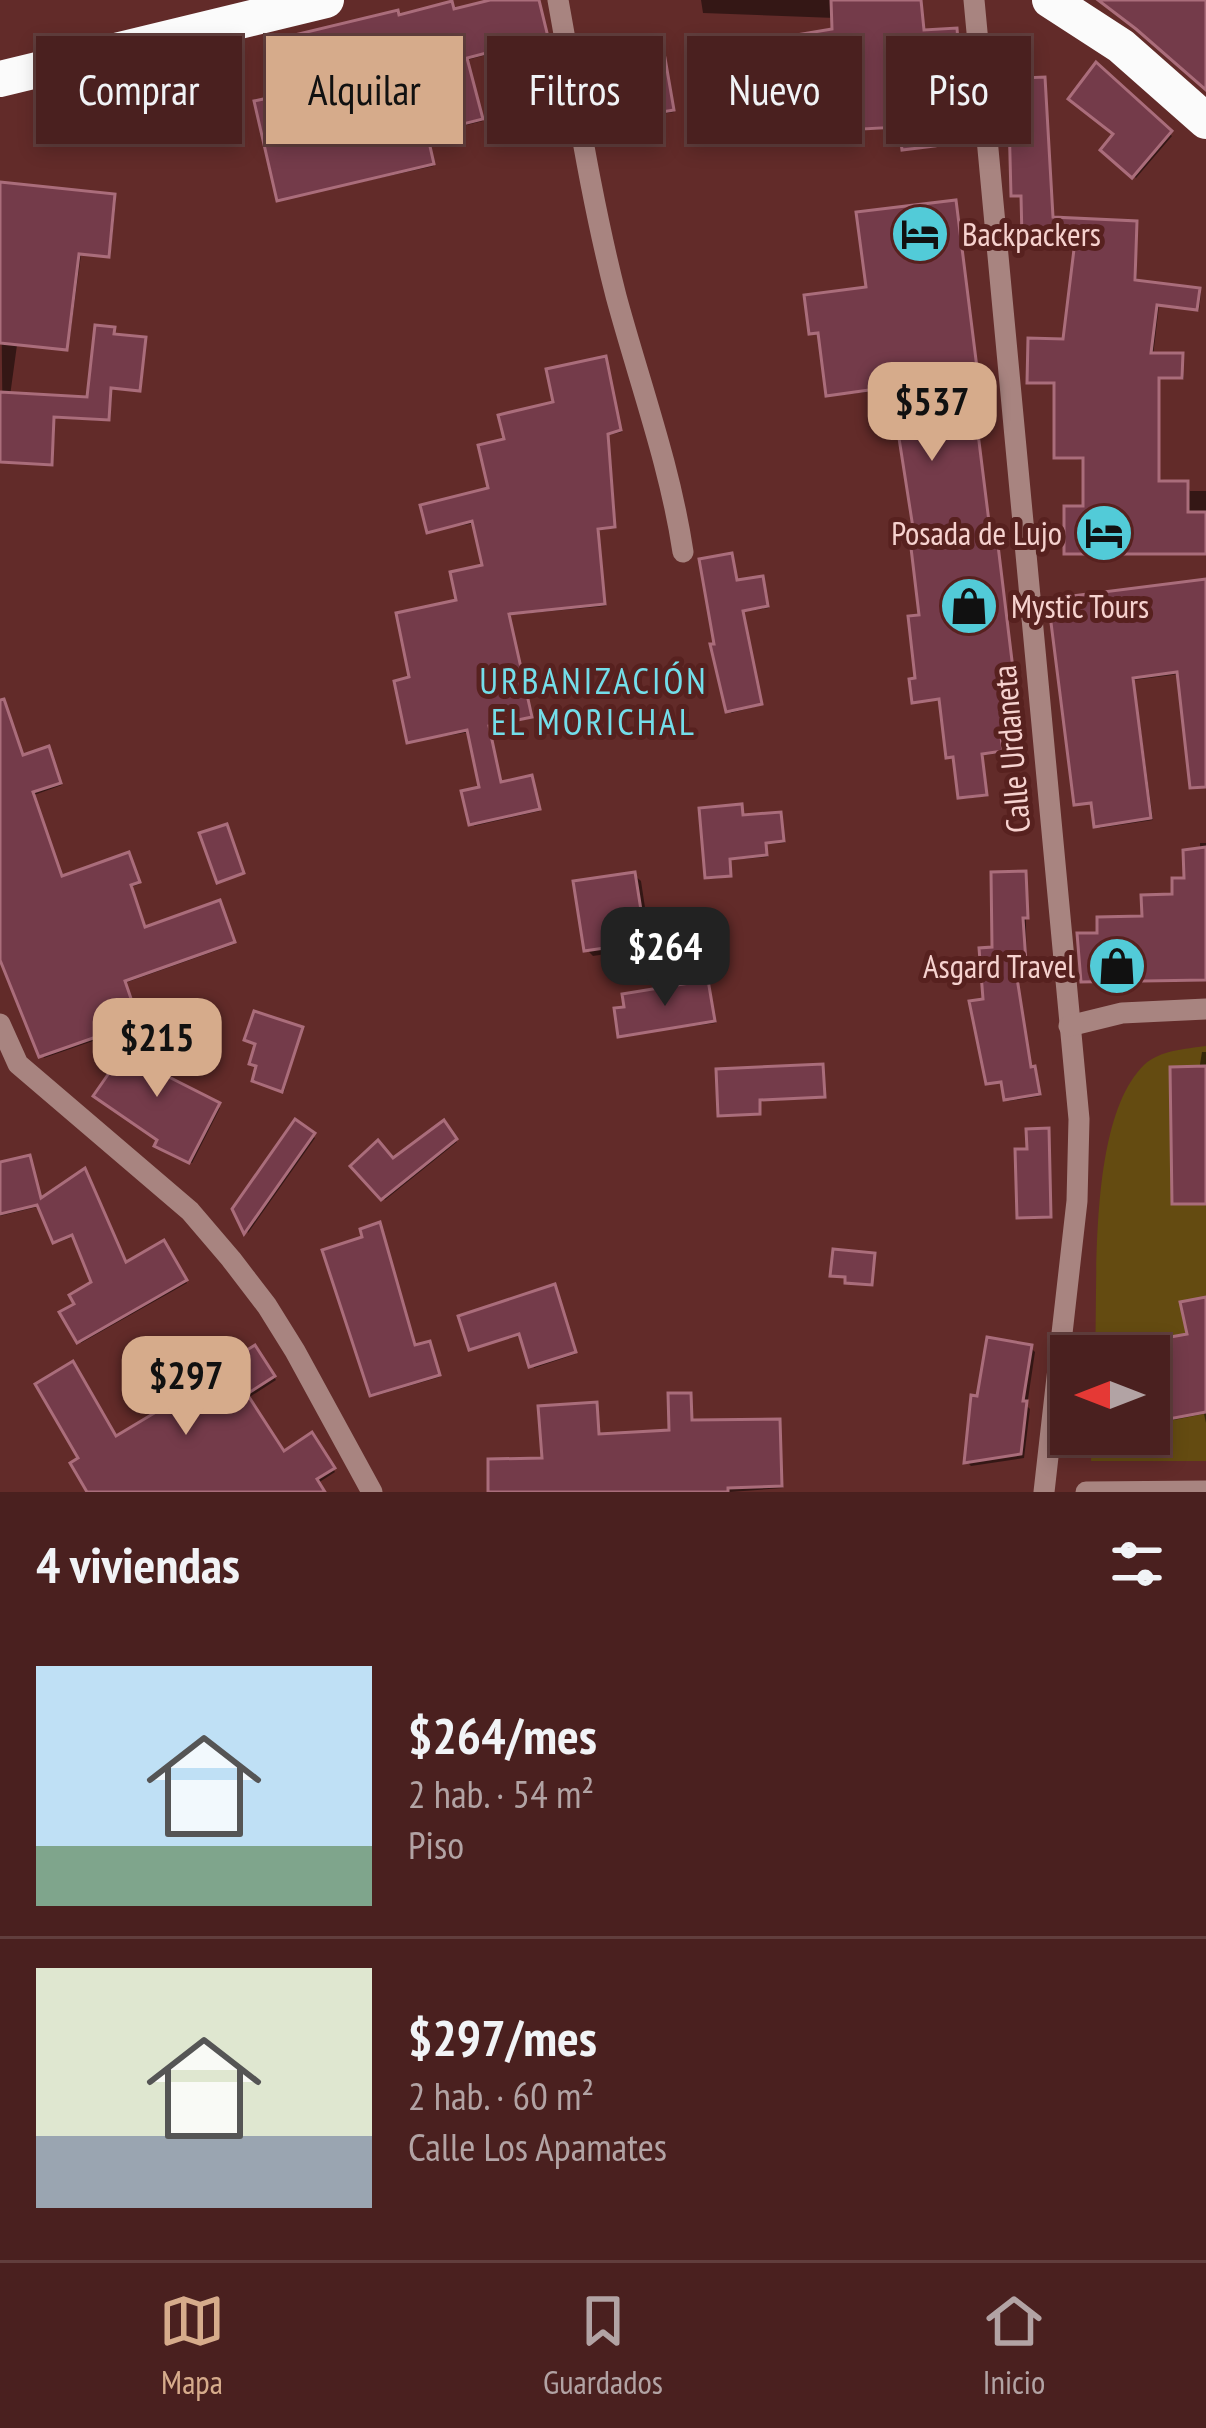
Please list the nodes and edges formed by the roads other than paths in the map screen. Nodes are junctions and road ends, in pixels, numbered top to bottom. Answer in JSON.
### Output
{"nodes":[{"id":1,"x":326,"y":0,"type":"edge"},
{"id":2,"x":558,"y":0,"type":"edge"},
{"id":3,"x":974,"y":0,"type":"edge"},
{"id":4,"x":1050,"y":0,"type":"edge"},
{"id":5,"x":0,"y":79,"type":"edge"},
{"id":6,"x":1206,"y":121,"type":"edge"},
{"id":7,"x":682,"y":552,"type":"dead end"},
{"id":8,"x":1206,"y":1009,"type":"edge"},
{"id":9,"x":0,"y":1024,"type":"edge"},
{"id":10,"x":1069,"y":1026,"type":"junction"},
{"id":11,"x":1206,"y":1491,"type":"edge"},
{"id":12,"x":372,"y":1492,"type":"edge"},
{"id":13,"x":1044,"y":1492,"type":"edge"},
{"id":14,"x":1086,"y":1492,"type":"edge"}],
"edges":[{"from":1,"to":5,"type":"highway"},
{"from":2,"to":7,"type":"street"},
{"from":3,"to":10,"type":"street","name":"Calle Urdaneta"},
{"from":4,"to":6,"type":"highway"},
{"from":8,"to":10,"type":"street"},
{"from":9,"to":12,"type":"street"},
{"from":10,"to":13,"type":"street","name":"Calle Urdaneta"},
{"from":11,"to":14,"type":"street"}]}
